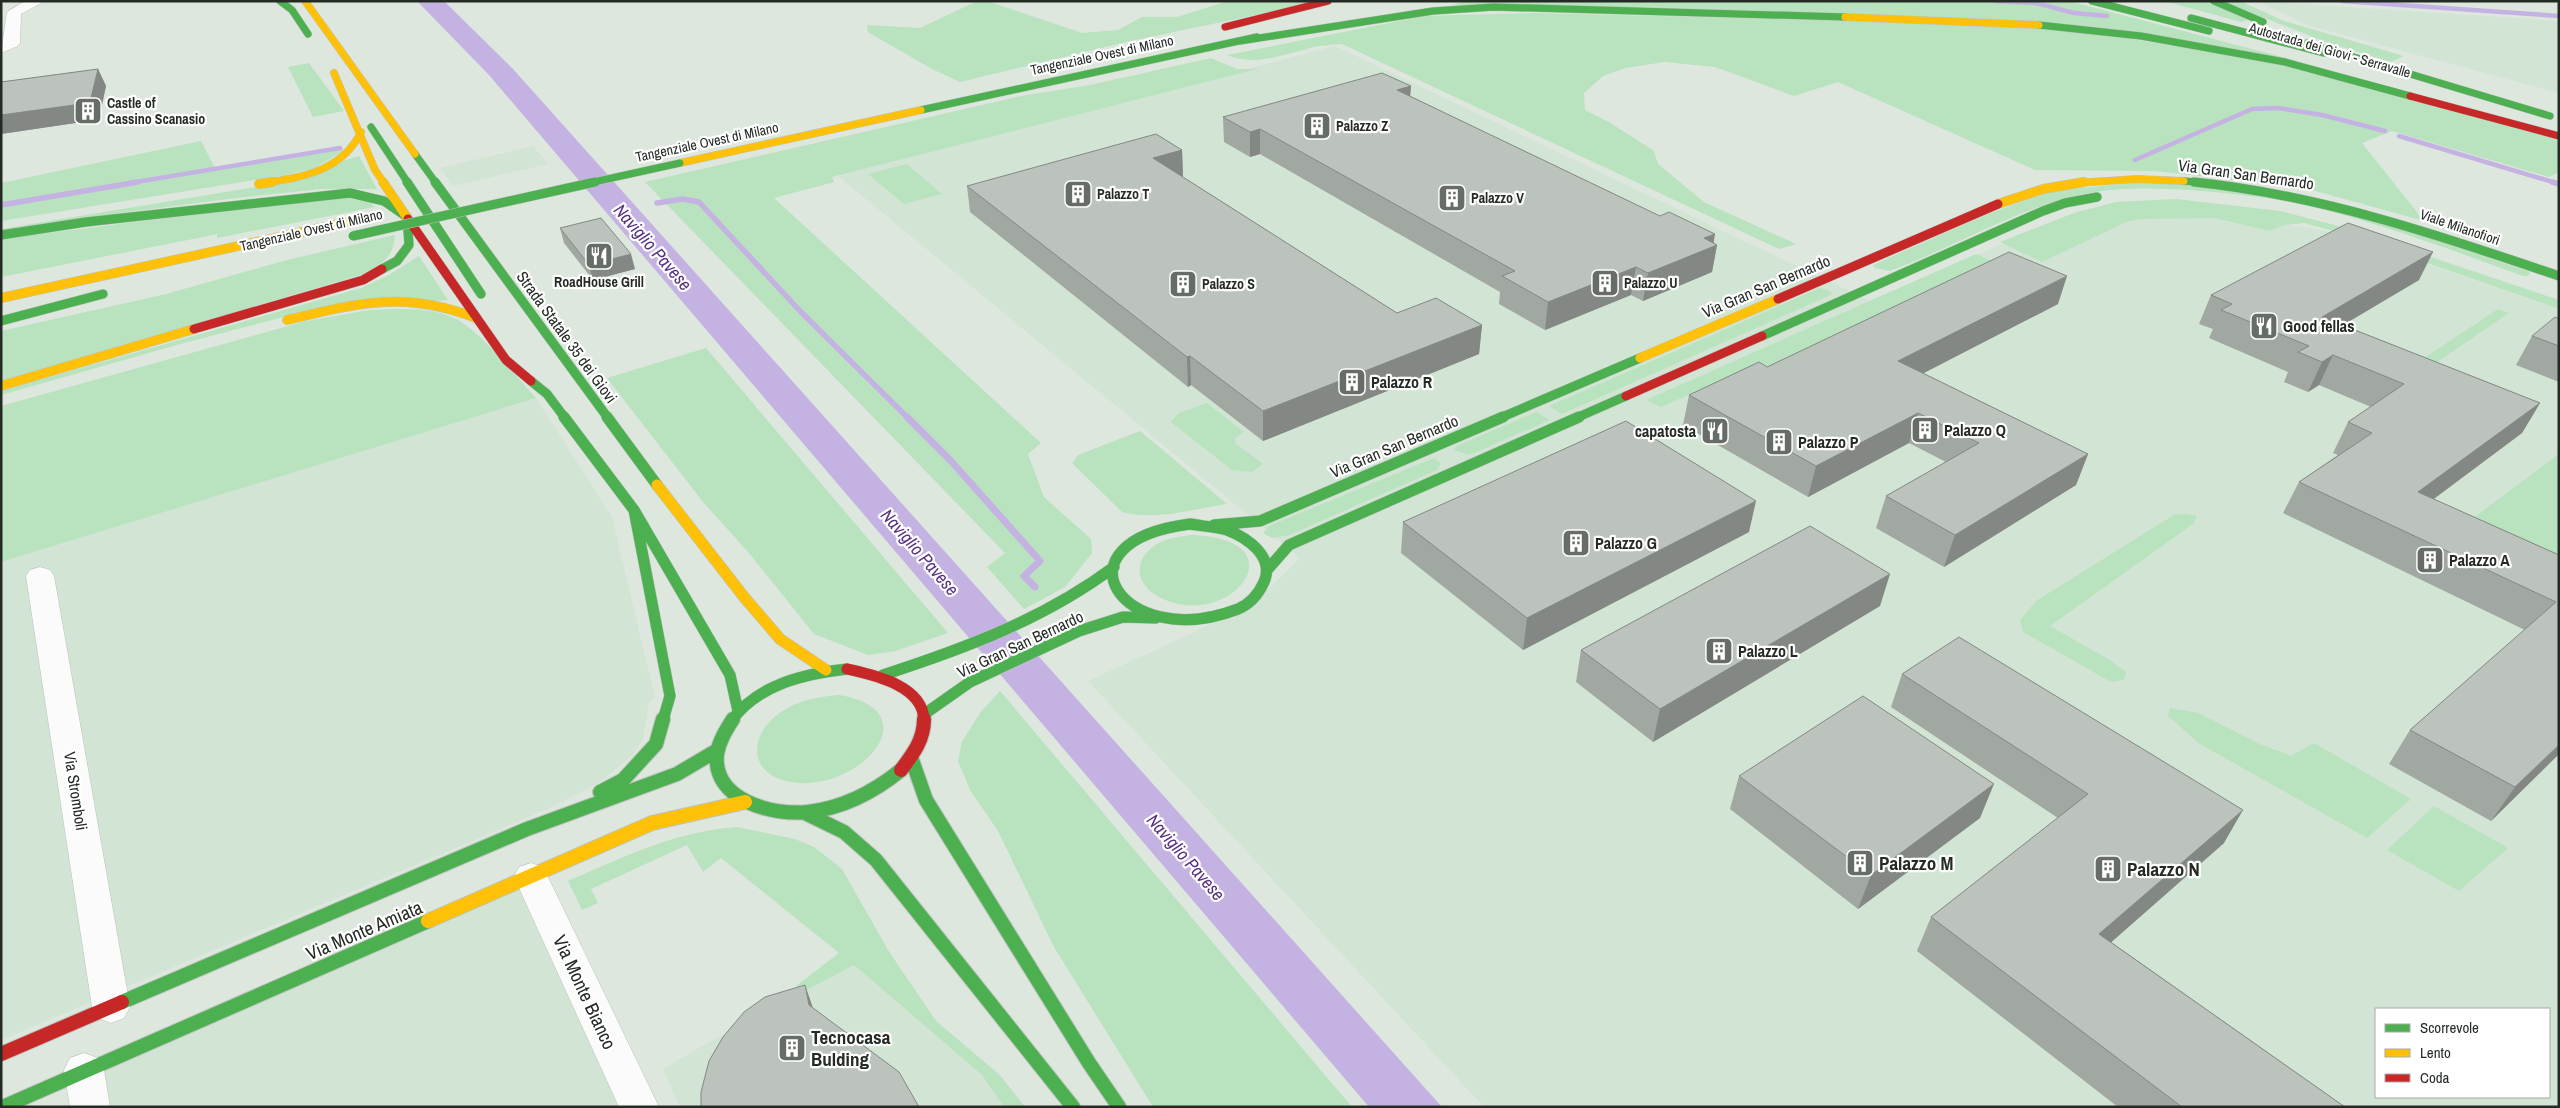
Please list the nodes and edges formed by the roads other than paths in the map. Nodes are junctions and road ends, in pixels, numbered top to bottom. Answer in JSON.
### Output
{"nodes":[{"id":1,"x":38,"y":1,"type":"edge"},
{"id":2,"x":280,"y":1,"type":"edge"},
{"id":3,"x":305,"y":1,"type":"edge"},
{"id":4,"x":1419,"y":1,"type":"edge"},
{"id":5,"x":1446,"y":1,"type":"edge"},
{"id":6,"x":2092,"y":1,"type":"edge"},
{"id":7,"x":2126,"y":1,"type":"edge"},
{"id":8,"x":2214,"y":1,"type":"edge"},
{"id":9,"x":1332,"y":4,"type":"edge"},
{"id":10,"x":2183,"y":11,"type":"dead end"},
{"id":11,"x":1336,"y":25,"type":"junction"},
{"id":12,"x":1213,"y":32,"type":"dead end"},
{"id":13,"x":1240,"y":40,"type":"junction"},
{"id":14,"x":313,"y":41,"type":"dead end"},
{"id":15,"x":4,"y":48,"type":"edge"},
{"id":16,"x":2344,"y":52,"type":"junction"},
{"id":17,"x":2559,"y":119,"type":"edge"},
{"id":18,"x":2559,"y":130,"type":"edge"},
{"id":19,"x":361,"y":132,"type":"junction"},
{"id":20,"x":2559,"y":136,"type":"edge"},
{"id":21,"x":251,"y":185,"type":"dead end"},
{"id":22,"x":2110,"y":195,"type":"dead end"},
{"id":23,"x":2202,"y":195,"type":"dead end"},
{"id":24,"x":461,"y":197,"type":"dead end"},
{"id":25,"x":126,"y":205,"type":"dead end"},
{"id":26,"x":2350,"y":208,"type":"joint"},
{"id":27,"x":407,"y":217,"type":"junction"},
{"id":28,"x":1,"y":225,"type":"edge"},
{"id":29,"x":2386,"y":233,"type":"dead end"},
{"id":30,"x":1,"y":235,"type":"edge"},
{"id":31,"x":349,"y":237,"type":"dead end"},
{"id":32,"x":163,"y":262,"type":"junction"},
{"id":33,"x":2559,"y":276,"type":"edge"},
{"id":34,"x":1,"y":289,"type":"edge"},
{"id":35,"x":1,"y":298,"type":"edge"},
{"id":36,"x":486,"y":301,"type":"dead end"},
{"id":37,"x":1,"y":314,"type":"edge"},
{"id":38,"x":476,"y":318,"type":"junction"},
{"id":39,"x":1,"y":321,"type":"edge"},
{"id":40,"x":278,"y":323,"type":"dead end"},
{"id":41,"x":523,"y":358,"type":"dead end"},
{"id":42,"x":1,"y":386,"type":"edge"},
{"id":43,"x":546,"y":394,"type":"junction"},
{"id":44,"x":634,"y":510,"type":"junction"},
{"id":45,"x":1214,"y":525,"type":"junction"},
{"id":46,"x":1114,"y":567,"type":"junction"},
{"id":47,"x":1268,"y":570,"type":"junction"},
{"id":48,"x":40,"y":576,"type":"dead end"},
{"id":49,"x":1166,"y":619,"type":"junction"},
{"id":50,"x":826,"y":670,"type":"junction"},
{"id":51,"x":884,"y":675,"type":"junction"},
{"id":52,"x":738,"y":711,"type":"junction"},
{"id":53,"x":924,"y":715,"type":"junction"},
{"id":54,"x":716,"y":752,"type":"junction"},
{"id":55,"x":912,"y":760,"type":"junction"},
{"id":56,"x":745,"y":802,"type":"junction"},
{"id":57,"x":805,"y":813,"type":"junction"},
{"id":58,"x":527,"y":829,"type":"junction"},
{"id":59,"x":531,"y":877,"type":"junction"},
{"id":60,"x":111,"y":1007,"type":"junction"},
{"id":61,"x":1,"y":1054,"type":"edge"},
{"id":62,"x":87,"y":1089,"type":"edge"},
{"id":63,"x":2,"y":1107,"type":"edge"},
{"id":64,"x":639,"y":1107,"type":"edge"},
{"id":65,"x":1072,"y":1107,"type":"edge"},
{"id":66,"x":1119,"y":1107,"type":"edge"}],
"edges":[{"from":1,"to":15,"type":"street"},
{"from":2,"to":14,"type":"main road"},
{"from":3,"to":50,"type":"main road","name":"Strada Statale 35 dei Giovi"},
{"from":4,"to":13,"type":"main road","name":"Tangenziale Ovest di Milano"},
{"from":5,"to":11,"type":"main road"},
{"from":6,"to":18,"type":"main road","name":"Autostrada dei Giovi - Serravalle"},
{"from":7,"to":17,"type":"main road","name":"Autostrada dei Giovi - Serravalle"},
{"from":8,"to":16,"type":"main road"},
{"from":9,"to":12,"type":"main road"},
{"from":10,"to":16,"type":"main road"},
{"from":11,"to":13,"type":"main road"},
{"from":11,"to":20,"type":"main road"},
{"from":13,"to":31,"type":"main road","name":"Tangenziale Ovest di Milano","bridge":true},
{"from":16,"to":17,"type":"main road"},
{"from":19,"to":21,"type":"main road"},
{"from":19,"to":27,"type":"main road"},
{"from":19,"to":36,"type":"main road"},
{"from":22,"to":47,"type":"main road"},
{"from":23,"to":29,"type":"main road","name":"Via Gran San Bernardo"},
{"from":24,"to":32,"type":"main road","name":"Tangenziale Ovest di Milano"},
{"from":25,"to":28,"type":"main road"},
{"from":26,"to":33,"type":"main road","name":"Viale Milanofiori"},
{"from":26,"to":45,"type":"main road","name":"Via Gran San Bernardo"},
{"from":27,"to":30,"type":"main road"},
{"from":27,"to":38,"type":"main road"},
{"from":27,"to":42,"type":"main road"},
{"from":32,"to":34,"type":"main road"},
{"from":32,"to":35,"type":"main road","name":"Tangenziale Ovest di Milano"},
{"from":37,"to":39,"type":"main road"},
{"from":38,"to":40,"type":"main road"},
{"from":38,"to":43,"type":"main road"},
{"from":41,"to":43,"type":"main road"},
{"from":43,"to":44,"type":"main road"},
{"from":44,"to":52,"type":"main road"},
{"from":44,"to":58,"type":"main road"},
{"from":45,"to":46,"type":"main road"},
{"from":45,"to":47,"type":"main road"},
{"from":46,"to":49,"type":"main road"},
{"from":46,"to":51,"type":"main road","name":"Via Gran San Bernardo"},
{"from":47,"to":49,"type":"main road"},
{"from":48,"to":60,"type":"street","name":"Via Stromboli"},
{"from":49,"to":53,"type":"main road","name":"Via Gran San Bernardo"},
{"from":50,"to":51,"type":"main road"},
{"from":50,"to":52,"type":"main road"},
{"from":51,"to":53,"type":"main road"},
{"from":52,"to":54,"type":"main road"},
{"from":53,"to":55,"type":"main road"},
{"from":54,"to":56,"type":"main road"},
{"from":54,"to":58,"type":"main road","name":"Via Monte Amiata"},
{"from":55,"to":57,"type":"main road"},
{"from":55,"to":66,"type":"main road"},
{"from":56,"to":57,"type":"main road"},
{"from":56,"to":59,"type":"main road","name":"Via Monte Amiata"},
{"from":57,"to":65,"type":"main road"},
{"from":58,"to":60,"type":"main road","name":"Via Monte Amiata"},
{"from":59,"to":62,"type":"main road","name":"Via Monte Amiata"},
{"from":59,"to":64,"type":"street","name":"Via Monte Bianco"},
{"from":60,"to":61,"type":"main road","name":"Via Monte Amiata"},
{"from":62,"to":63,"type":"main road","name":"Via Monte Amiata"}]}
